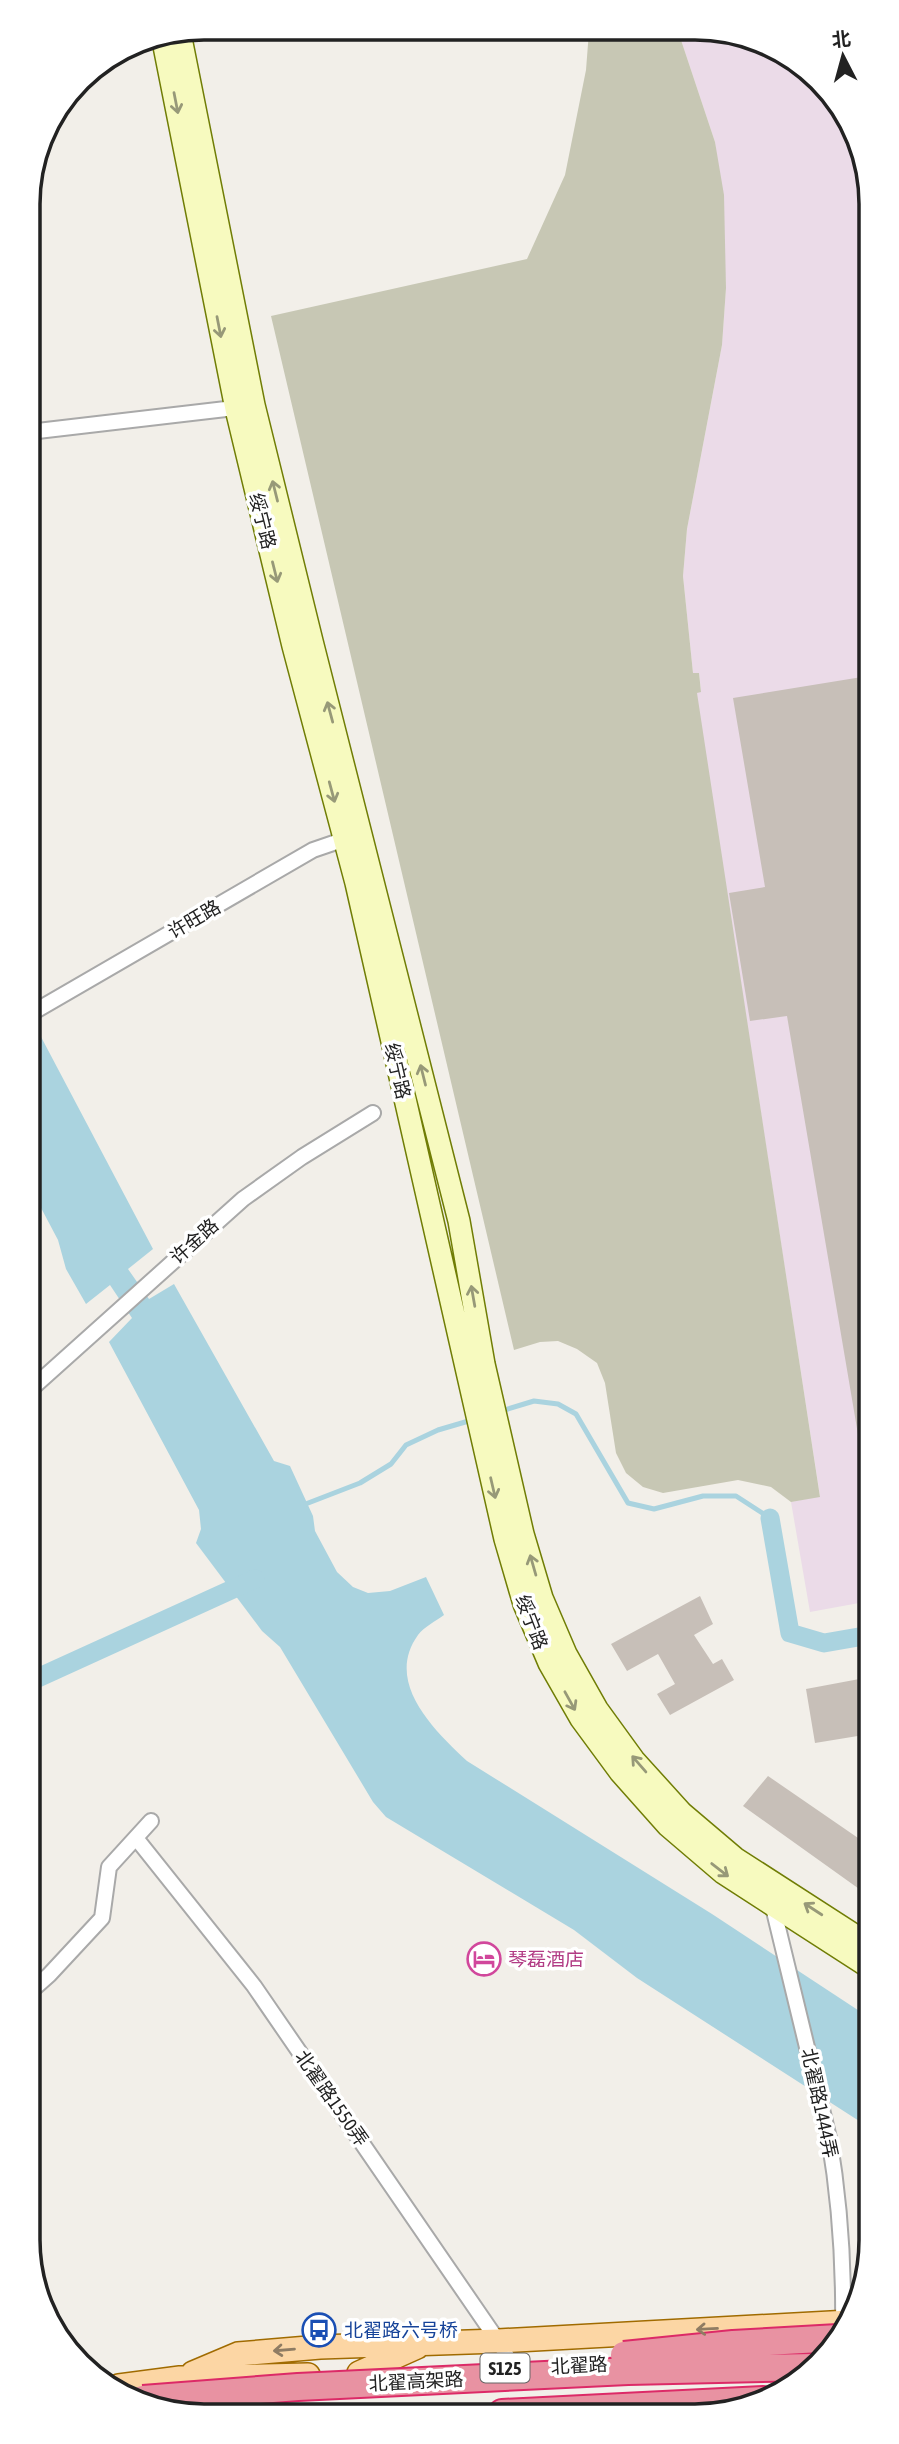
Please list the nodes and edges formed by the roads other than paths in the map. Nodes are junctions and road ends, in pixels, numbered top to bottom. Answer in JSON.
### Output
{"nodes":[{"id":1,"x":182,"y":42,"type":"edge"},
{"id":2,"x":164,"y":45,"type":"edge"},
{"id":3,"x":245,"y":407,"type":"junction"},
{"id":4,"x":41,"y":431,"type":"edge"},
{"id":5,"x":353,"y":837,"type":"junction"},
{"id":6,"x":41,"y":1007,"type":"edge"},
{"id":7,"x":373,"y":1113,"type":"dead end"},
{"id":8,"x":40,"y":1381,"type":"edge"},
{"id":9,"x":487,"y":1418,"type":"junction"},
{"id":10,"x":151,"y":1821,"type":"dead end"},
{"id":11,"x":136,"y":1838,"type":"junction"},
{"id":12,"x":767,"y":1879,"type":"junction"},
{"id":13,"x":773,"y":1905,"type":"junction"},
{"id":14,"x":858,"y":1937,"type":"edge"},
{"id":15,"x":858,"y":1960,"type":"edge"},
{"id":16,"x":40,"y":1983,"type":"edge"},
{"id":17,"x":843,"y":2310,"type":"edge"},
{"id":18,"x":833,"y":2328,"type":"edge"},
{"id":19,"x":832,"y":2330,"type":"edge"},
{"id":20,"x":498,"y":2340,"type":"junction"},
{"id":21,"x":427,"y":2343,"type":"junction"},
{"id":22,"x":813,"y":2353,"type":"edge"},
{"id":23,"x":798,"y":2367,"type":"edge"},
{"id":24,"x":514,"y":2368,"type":"junction"},
{"id":25,"x":359,"y":2373,"type":"junction"},
{"id":26,"x":180,"y":2378,"type":"junction"},
{"id":27,"x":298,"y":2387,"type":"junction"},
{"id":28,"x":149,"y":2395,"type":"edge"},
{"id":29,"x":151,"y":2395,"type":"edge"},
{"id":30,"x":181,"y":2402,"type":"edge"},
{"id":31,"x":710,"y":2403,"type":"edge"},
{"id":32,"x":683,"y":2404,"type":"edge"}],
"edges":[{"from":1,"to":3,"type":"main road","name":"绥宁路"},
{"from":2,"to":3,"type":"main road","name":"绥宁路","one_way":true},
{"from":3,"to":4,"type":"street"},
{"from":3,"to":5,"type":"main road","name":"绥宁路"},
{"from":5,"to":6,"type":"street","name":"许旺路"},
{"from":5,"to":9,"type":"main road","name":"绥宁路"},
{"from":7,"to":8,"type":"street","name":"许金路"},
{"from":12,"to":9,"type":"main road","name":"绥宁路","one_way":true},
{"from":9,"to":13,"type":"main road","name":"绥宁路","one_way":true},
{"from":10,"to":11,"type":"street"},
{"from":11,"to":16,"type":"street"},
{"from":11,"to":20,"type":"street","name":"北翟路1550弄"},
{"from":12,"to":13,"type":"street","name":"北翟路1444弄"},
{"from":14,"to":12,"type":"main road","name":"绥宁路","one_way":true},
{"from":13,"to":15,"type":"main road","name":"绥宁路"},
{"from":13,"to":17,"type":"street","name":"北翟路1444弄"},
{"from":18,"to":20,"type":"main road","one_way":true},
{"from":19,"to":27,"type":"highway","bridge":true},
{"from":20,"to":21,"type":"main road"},
{"from":20,"to":24,"type":"street","name":"北翟路1550弄"},
{"from":21,"to":25,"type":"main road"},
{"from":21,"to":26,"type":"main road","one_way":true},
{"from":22,"to":24,"type":"main road","name":"北翟路","number":"S125"},
{"from":23,"to":27,"type":"highway","name":"北翟高架路","bridge":true},
{"from":24,"to":25,"type":"main road","name":"北翟路","number":"S125"},
{"from":25,"to":26,"type":"main road","name":"北翟路","number":"S125"},
{"from":26,"to":28,"type":"main road","name":"北翟路","number":"S125"},
{"from":26,"to":30,"type":"main road"},
{"from":27,"to":29,"type":"highway","name":"北翟高架路","bridge":true},
{"from":31,"to":32,"type":"highway"}]}
